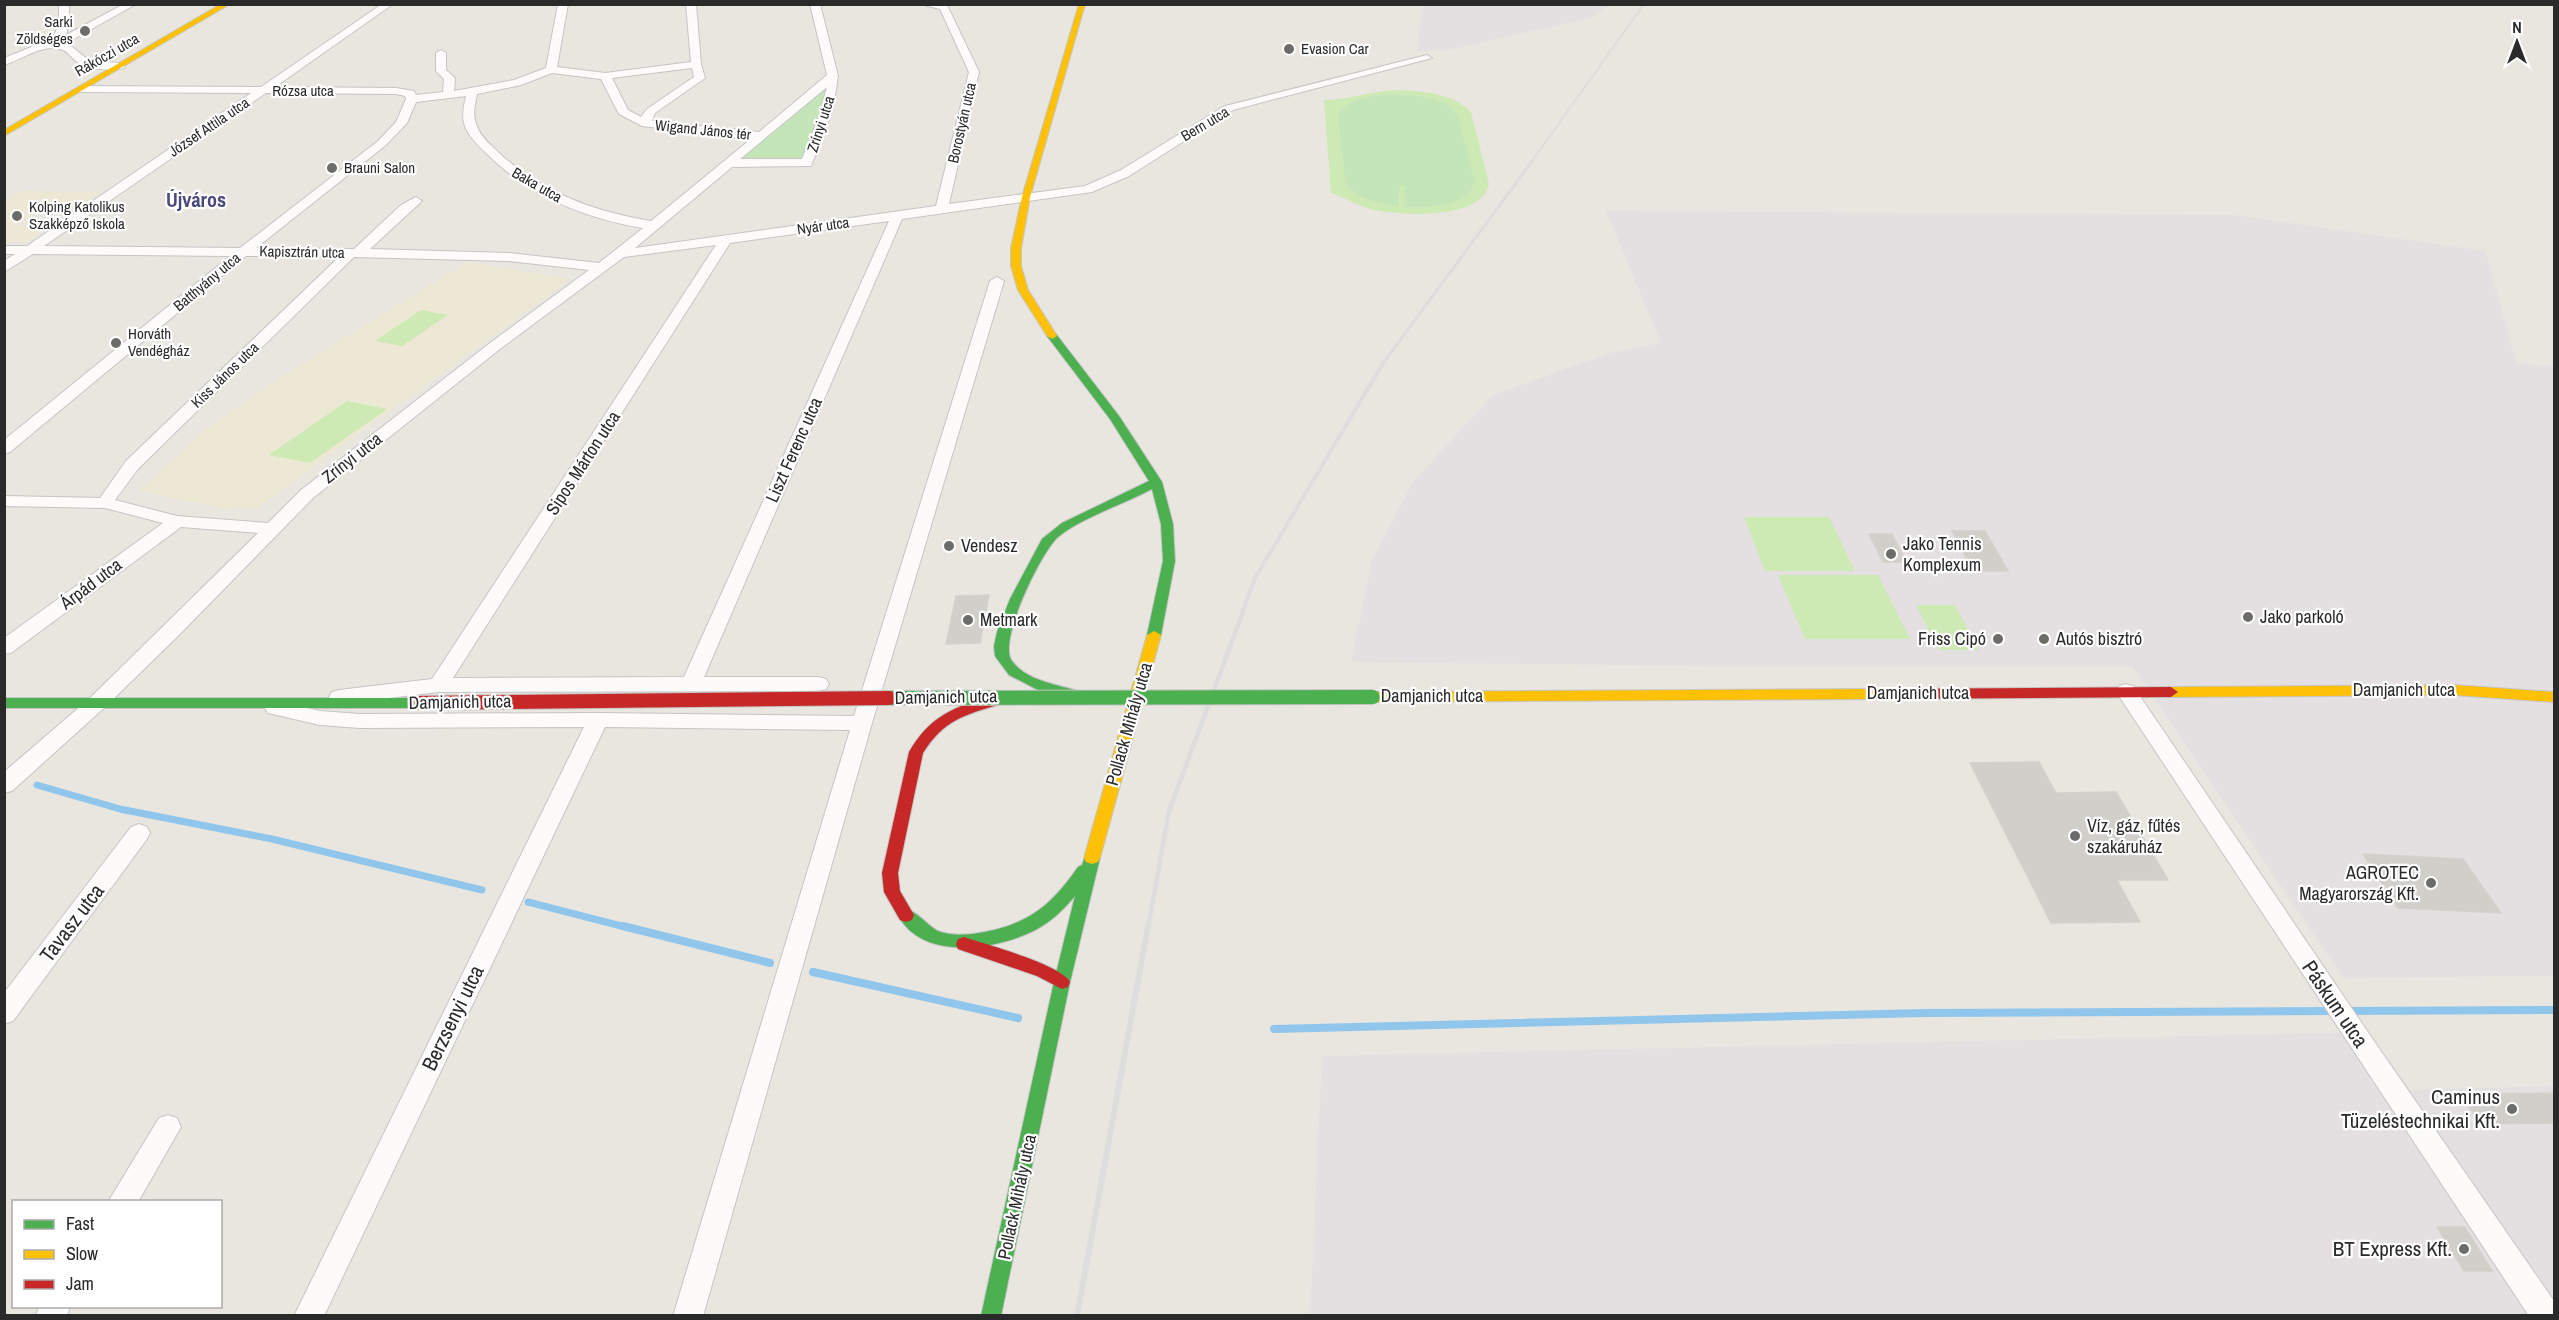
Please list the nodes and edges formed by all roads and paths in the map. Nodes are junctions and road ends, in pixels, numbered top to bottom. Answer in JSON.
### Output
{"nodes":[{"id":1,"x":64,"y":4,"type":"edge"},
{"id":2,"x":132,"y":4,"type":"edge"},
{"id":3,"x":227,"y":4,"type":"edge"},
{"id":4,"x":389,"y":4,"type":"edge"},
{"id":5,"x":563,"y":4,"type":"edge"},
{"id":6,"x":691,"y":4,"type":"edge"},
{"id":7,"x":815,"y":4,"type":"edge"},
{"id":8,"x":924,"y":4,"type":"edge"},
{"id":9,"x":1082,"y":4,"type":"edge"},
{"id":10,"x":53,"y":46,"type":"junction"},
{"id":11,"x":441,"y":53,"type":"dead end"},
{"id":12,"x":1427,"y":58,"type":"dead end"},
{"id":13,"x":4,"y":62,"type":"edge"},
{"id":14,"x":696,"y":64,"type":"junction"},
{"id":15,"x":120,"y":66,"type":"junction"},
{"id":16,"x":551,"y":70,"type":"junction"},
{"id":17,"x":833,"y":75,"type":"junction"},
{"id":18,"x":605,"y":76,"type":"junction"},
{"id":19,"x":81,"y":89,"type":"junction"},
{"id":20,"x":262,"y":91,"type":"junction"},
{"id":21,"x":472,"y":92,"type":"junction"},
{"id":22,"x":448,"y":95,"type":"junction"},
{"id":23,"x":412,"y":99,"type":"junction"},
{"id":24,"x":398,"y":104,"type":"dead end"},
{"id":25,"x":651,"y":111,"type":"junction"},
{"id":26,"x":623,"y":112,"type":"junction"},
{"id":27,"x":646,"y":124,"type":"junction"},
{"id":28,"x":4,"y":134,"type":"edge"},
{"id":29,"x":760,"y":136,"type":"junction"},
{"id":30,"x":355,"y":163,"type":"junction"},
{"id":31,"x":728,"y":163,"type":"junction"},
{"id":32,"x":1026,"y":197,"type":"junction"},
{"id":33,"x":417,"y":201,"type":"dead end"},
{"id":34,"x":942,"y":209,"type":"junction"},
{"id":35,"x":897,"y":216,"type":"junction"},
{"id":36,"x":655,"y":226,"type":"junction"},
{"id":37,"x":726,"y":239,"type":"junction"},
{"id":38,"x":4,"y":250,"type":"edge"},
{"id":39,"x":30,"y":250,"type":"junction"},
{"id":40,"x":243,"y":252,"type":"junction"},
{"id":41,"x":355,"y":253,"type":"junction"},
{"id":42,"x":620,"y":254,"type":"junction"},
{"id":43,"x":599,"y":267,"type":"junction"},
{"id":44,"x":4,"y":268,"type":"edge"},
{"id":45,"x":996,"y":281,"type":"dead end"},
{"id":46,"x":4,"y":449,"type":"edge"},
{"id":47,"x":1155,"y":482,"type":"junction"},
{"id":48,"x":4,"y":501,"type":"edge"},
{"id":49,"x":105,"y":503,"type":"junction"},
{"id":50,"x":1127,"y":512,"type":"dead end"},
{"id":51,"x":1091,"y":514,"type":"junction"},
{"id":52,"x":1152,"y":516,"type":"dead end"},
{"id":53,"x":177,"y":521,"type":"junction"},
{"id":54,"x":1167,"y":524,"type":"junction"},
{"id":55,"x":273,"y":529,"type":"junction"},
{"id":56,"x":4,"y":648,"type":"edge"},
{"id":57,"x":873,"y":684,"type":"junction"},
{"id":58,"x":691,"y":685,"type":"junction"},
{"id":59,"x":438,"y":686,"type":"junction"},
{"id":60,"x":2126,"y":691,"type":"junction"},
{"id":61,"x":1080,"y":696,"type":"junction"},
{"id":62,"x":2554,"y":697,"type":"edge"},
{"id":63,"x":4,"y":703,"type":"edge"},
{"id":64,"x":97,"y":703,"type":"junction"},
{"id":65,"x":255,"y":703,"type":"junction"},
{"id":66,"x":310,"y":703,"type":"junction"},
{"id":67,"x":598,"y":720,"type":"junction"},
{"id":68,"x":861,"y":723,"type":"junction"},
{"id":69,"x":4,"y":784,"type":"edge"},
{"id":70,"x":139,"y":833,"type":"dead end"},
{"id":71,"x":1092,"y":858,"type":"junction"},
{"id":72,"x":962,"y":943,"type":"junction"},
{"id":73,"x":1062,"y":982,"type":"junction"},
{"id":74,"x":4,"y":1013,"type":"edge"},
{"id":75,"x":168,"y":1127,"type":"dead end"},
{"id":76,"x":123,"y":1200,"type":"edge"},
{"id":77,"x":308,"y":1316,"type":"edge"},
{"id":78,"x":688,"y":1316,"type":"edge"},
{"id":79,"x":992,"y":1316,"type":"edge"},
{"id":80,"x":2547,"y":1316,"type":"edge"}],
"edges":[{"from":1,"to":10,"type":"street"},
{"from":2,"to":10,"type":"street"},
{"from":3,"to":15,"type":"main road","name":"Rákóczi utca"},
{"from":4,"to":20,"type":"street","name":"József Attila utca"},
{"from":5,"to":16,"type":"street"},
{"from":6,"to":14,"type":"street"},
{"from":7,"to":17,"type":"street","name":"Zrínyi utca"},
{"from":8,"to":34,"type":"street","name":"Borostyán utca"},
{"from":9,"to":32,"type":"main road","name":"Pollack Mihály utca"},
{"from":10,"to":13,"type":"street"},
{"from":10,"to":15,"type":"street"},
{"from":11,"to":22,"type":"street"},
{"from":12,"to":32,"type":"street","name":"Bern utca"},
{"from":14,"to":18,"type":"street"},
{"from":14,"to":25,"type":"street","name":"Wigand János tér"},
{"from":15,"to":19,"type":"main road","name":"Rákóczi utca"},
{"from":16,"to":18,"type":"street"},
{"from":16,"to":21,"type":"street","name":"Rózsa utca"},
{"from":17,"to":29,"type":"street","name":"Zrínyi utca"},
{"from":17,"to":31,"type":"street","name":"Zrínyi utca"},
{"from":18,"to":26,"type":"street"},
{"from":19,"to":20,"type":"street","name":"Rózsa utca"},
{"from":19,"to":28,"type":"main road","name":"Rákóczi utca"},
{"from":20,"to":23,"type":"street","name":"Rózsa utca"},
{"from":20,"to":39,"type":"street","name":"József Attila utca"},
{"from":21,"to":22,"type":"street","name":"Rózsa utca"},
{"from":21,"to":36,"type":"street","name":"Baka utca"},
{"from":22,"to":23,"type":"street","name":"Rózsa utca"},
{"from":23,"to":30,"type":"street","name":"Batthyány utca"},
{"from":24,"to":30,"type":"street","name":"Batthyány utca"},
{"from":25,"to":26,"type":"street","name":"Wigand János tér"},
{"from":25,"to":27,"type":"street","name":"Wigand János tér"},
{"from":26,"to":27,"type":"street","name":"Wigand János tér"},
{"from":27,"to":29,"type":"street","name":"Wigand János tér"},
{"from":29,"to":31,"type":"street","name":"Zrínyi utca"},
{"from":30,"to":40,"type":"street","name":"Batthyány utca"},
{"from":31,"to":36,"type":"street","name":"Zrínyi utca"},
{"from":32,"to":34,"type":"street","name":"Nyár utca"},
{"from":32,"to":47,"type":"main road","name":"Pollack Mihály utca"},
{"from":33,"to":41,"type":"street","name":"Kiss János utca"},
{"from":34,"to":35,"type":"street","name":"Nyár utca"},
{"from":35,"to":37,"type":"street","name":"Nyár utca"},
{"from":35,"to":58,"type":"street","name":"Liszt Ferenc utca"},
{"from":36,"to":42,"type":"street","name":"Zrínyi utca"},
{"from":37,"to":42,"type":"street","name":"Nyár utca"},
{"from":37,"to":59,"type":"street","name":"Sipos Márton utca"},
{"from":38,"to":39,"type":"street","name":"Kapisztrán utca"},
{"from":39,"to":40,"type":"street","name":"Kapisztrán utca"},
{"from":39,"to":44,"type":"street","name":"József Attila utca"},
{"from":40,"to":41,"type":"street","name":"Kapisztrán utca"},
{"from":40,"to":46,"type":"street","name":"Batthyány utca"},
{"from":41,"to":43,"type":"street","name":"Kapisztrán utca"},
{"from":41,"to":49,"type":"street","name":"Kiss János utca"},
{"from":42,"to":43,"type":"street","name":"Zrínyi utca"},
{"from":43,"to":55,"type":"street","name":"Zrínyi utca"},
{"from":45,"to":57,"type":"street"},
{"from":47,"to":51,"type":"main road"},
{"from":47,"to":54,"type":"main road","name":"Pollack Mihály utca"},
{"from":48,"to":49,"type":"street"},
{"from":49,"to":53,"type":"street"},
{"from":50,"to":51,"type":"main road"},
{"from":51,"to":61,"type":"main road"},
{"from":52,"to":54,"type":"main road"},
{"from":53,"to":55,"type":"street"},
{"from":53,"to":56,"type":"street","name":"Árpád utca"},
{"from":54,"to":71,"type":"main road","name":"Pollack Mihály utca"},
{"from":55,"to":64,"type":"street","name":"Zrínyi utca"},
{"from":57,"to":58,"type":"street","name":"Damjanich utca"},
{"from":57,"to":68,"type":"street"},
{"from":58,"to":59,"type":"street","name":"Damjanich utca"},
{"from":59,"to":66,"type":"street","name":"Damjanich utca"},
{"from":60,"to":61,"type":"main road","name":"Damjanich utca","bridge":true},
{"from":60,"to":62,"type":"main road","name":"Damjanich utca"},
{"from":60,"to":80,"type":"street","name":"Páskum utca"},
{"from":61,"to":66,"type":"main road","name":"Damjanich utca","bridge":true},
{"from":61,"to":72,"type":"main road","bridge":true},
{"from":63,"to":64,"type":"main road","name":"Damjanich utca"},
{"from":64,"to":65,"type":"main road","name":"Damjanich utca"},
{"from":64,"to":69,"type":"street","name":"Zrínyi utca"},
{"from":65,"to":66,"type":"main road","name":"Damjanich utca"},
{"from":65,"to":67,"type":"street","name":"Damjanich utca"},
{"from":67,"to":68,"type":"street","name":"Damjanich utca"},
{"from":67,"to":77,"type":"street","name":"Berzsenyi utca"},
{"from":68,"to":78,"type":"street"},
{"from":70,"to":74,"type":"street","name":"Tavasz utca"},
{"from":71,"to":72,"type":"main road"},
{"from":71,"to":73,"type":"main road","name":"Pollack Mihály utca"},
{"from":72,"to":73,"type":"main road"},
{"from":73,"to":79,"type":"main road","name":"Pollack Mihály utca"},
{"from":75,"to":76,"type":"street"}]}
